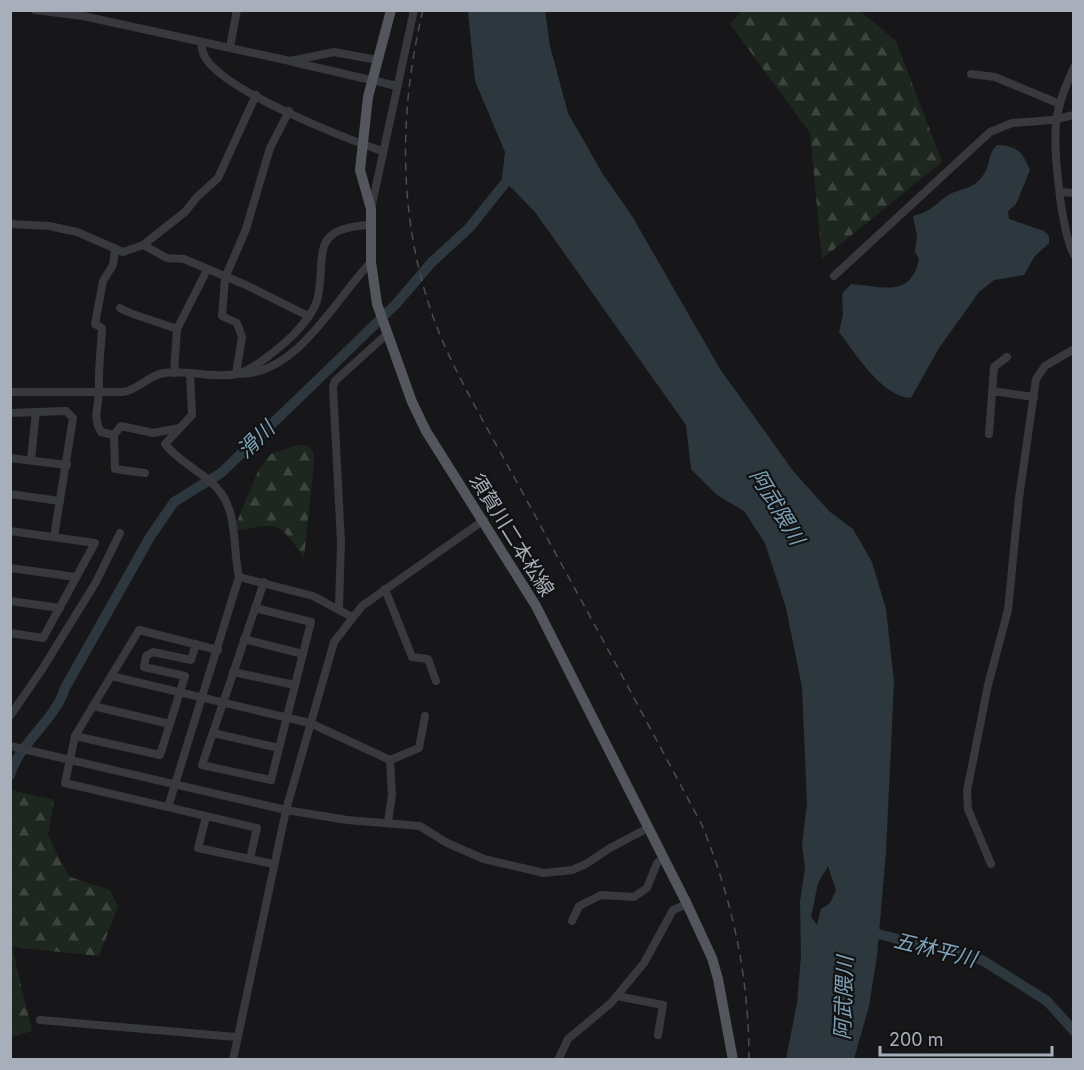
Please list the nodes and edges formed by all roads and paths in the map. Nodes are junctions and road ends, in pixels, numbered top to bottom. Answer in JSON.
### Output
{"nodes":[{"id":1,"x":35,"y":10,"type":"edge"},
{"id":2,"x":237,"y":10,"type":"edge"},
{"id":3,"x":391,"y":10,"type":"edge"},
{"id":4,"x":414,"y":10,"type":"edge"},
{"id":5,"x":201,"y":42,"type":"junction"},
{"id":6,"x":230,"y":47,"type":"junction"},
{"id":7,"x":377,"y":60,"type":"junction"},
{"id":8,"x":290,"y":61,"type":"junction"},
{"id":9,"x":1074,"y":67,"type":"edge"},
{"id":10,"x":971,"y":74,"type":"dead end"},
{"id":11,"x":373,"y":81,"type":"junction"},
{"id":12,"x":398,"y":86,"type":"junction"},
{"id":13,"x":256,"y":95,"type":"junction"},
{"id":14,"x":1060,"y":104,"type":"junction"},
{"id":15,"x":289,"y":111,"type":"junction"},
{"id":16,"x":1074,"y":115,"type":"edge"},
{"id":17,"x":1056,"y":119,"type":"junction"},
{"id":18,"x":361,"y":143,"type":"junction"},
{"id":19,"x":382,"y":151,"type":"junction"},
{"id":20,"x":1061,"y":192,"type":"junction"},
{"id":21,"x":1074,"y":194,"type":"edge"},
{"id":22,"x":371,"y":209,"type":"junction"},
{"id":23,"x":10,"y":224,"type":"edge"},
{"id":24,"x":370,"y":225,"type":"junction"},
{"id":25,"x":143,"y":245,"type":"junction"},
{"id":26,"x":115,"y":250,"type":"junction"},
{"id":27,"x":1074,"y":255,"type":"edge"},
{"id":28,"x":371,"y":262,"type":"junction"},
{"id":29,"x":207,"y":270,"type":"junction"},
{"id":30,"x":834,"y":276,"type":"dead end"},
{"id":31,"x":225,"y":279,"type":"junction"},
{"id":32,"x":120,"y":308,"type":"dead end"},
{"id":33,"x":308,"y":316,"type":"junction"},
{"id":34,"x":177,"y":329,"type":"junction"},
{"id":35,"x":387,"y":332,"type":"junction"},
{"id":36,"x":1074,"y":349,"type":"edge"},
{"id":37,"x":1007,"y":357,"type":"dead end"},
{"id":38,"x":174,"y":373,"type":"junction"},
{"id":39,"x":190,"y":373,"type":"junction"},
{"id":40,"x":237,"y":374,"type":"junction"},
{"id":41,"x":992,"y":390,"type":"junction"},
{"id":42,"x":99,"y":391,"type":"junction"},
{"id":43,"x":10,"y":392,"type":"edge"},
{"id":44,"x":1034,"y":397,"type":"junction"},
{"id":45,"x":36,"y":412,"type":"junction"},
{"id":46,"x":10,"y":413,"type":"edge"},
{"id":47,"x":181,"y":427,"type":"junction"},
{"id":48,"x":989,"y":434,"type":"dead end"},
{"id":49,"x":114,"y":435,"type":"junction"},
{"id":50,"x":10,"y":458,"type":"edge"},
{"id":51,"x":31,"y":460,"type":"junction"},
{"id":52,"x":67,"y":465,"type":"junction"},
{"id":53,"x":145,"y":473,"type":"dead end"},
{"id":54,"x":10,"y":494,"type":"edge"},
{"id":55,"x":60,"y":501,"type":"junction"},
{"id":56,"x":484,"y":520,"type":"junction"},
{"id":57,"x":10,"y":531,"type":"edge"},
{"id":58,"x":120,"y":533,"type":"dead end"},
{"id":59,"x":54,"y":537,"type":"junction"},
{"id":60,"x":10,"y":568,"type":"edge"},
{"id":61,"x":76,"y":577,"type":"junction"},
{"id":62,"x":239,"y":577,"type":"junction"},
{"id":63,"x":264,"y":582,"type":"junction"},
{"id":64,"x":385,"y":589,"type":"junction"},
{"id":65,"x":10,"y":601,"type":"edge"},
{"id":66,"x":60,"y":608,"type":"junction"},
{"id":67,"x":255,"y":608,"type":"junction"},
{"id":68,"x":339,"y":608,"type":"junction"},
{"id":69,"x":352,"y":616,"type":"junction"},
{"id":70,"x":10,"y":633,"type":"edge"},
{"id":71,"x":244,"y":639,"type":"junction"},
{"id":72,"x":196,"y":644,"type":"junction"},
{"id":73,"x":218,"y":650,"type":"junction"},
{"id":74,"x":303,"y":654,"type":"junction"},
{"id":75,"x":234,"y":672,"type":"junction"},
{"id":76,"x":111,"y":676,"type":"junction"},
{"id":77,"x":436,"y":681,"type":"dead end"},
{"id":78,"x":295,"y":685,"type":"junction"},
{"id":79,"x":180,"y":693,"type":"junction"},
{"id":80,"x":202,"y":698,"type":"junction"},
{"id":81,"x":223,"y":703,"type":"junction"},
{"id":82,"x":93,"y":706,"type":"junction"},
{"id":83,"x":10,"y":716,"type":"edge"},
{"id":84,"x":425,"y":716,"type":"dead end"},
{"id":85,"x":287,"y":718,"type":"junction"},
{"id":86,"x":310,"y":723,"type":"junction"},
{"id":87,"x":170,"y":724,"type":"junction"},
{"id":88,"x":213,"y":733,"type":"junction"},
{"id":89,"x":75,"y":736,"type":"junction"},
{"id":90,"x":10,"y":746,"type":"edge"},
{"id":91,"x":279,"y":748,"type":"junction"},
{"id":92,"x":70,"y":759,"type":"junction"},
{"id":93,"x":390,"y":760,"type":"junction"},
{"id":94,"x":174,"y":783,"type":"junction"},
{"id":95,"x":168,"y":807,"type":"junction"},
{"id":96,"x":286,"y":810,"type":"junction"},
{"id":97,"x":206,"y":817,"type":"junction"},
{"id":98,"x":388,"y":822,"type":"junction"},
{"id":99,"x":648,"y":828,"type":"junction"},
{"id":100,"x":663,"y":858,"type":"junction"},
{"id":101,"x":250,"y":859,"type":"junction"},
{"id":102,"x":273,"y":864,"type":"junction"},
{"id":103,"x":991,"y":864,"type":"dead end"},
{"id":104,"x":687,"y":904,"type":"junction"},
{"id":105,"x":573,"y":921,"type":"dead end"},
{"id":106,"x":617,"y":996,"type":"junction"},
{"id":107,"x":40,"y":1020,"type":"dead end"},
{"id":108,"x":658,"y":1035,"type":"dead end"},
{"id":109,"x":236,"y":1037,"type":"junction"},
{"id":110,"x":232,"y":1059,"type":"edge"},
{"id":111,"x":558,"y":1059,"type":"edge"},
{"id":112,"x":733,"y":1059,"type":"edge"}],
"edges":[{"from":1,"to":5,"type":"street"},
{"from":2,"to":6,"type":"street"},
{"from":3,"to":7,"type":"main road","name":"須賀川二本松線"},
{"from":4,"to":12,"type":"street"},
{"from":5,"to":6,"type":"street"},
{"from":5,"to":13,"type":"street"},
{"from":6,"to":8,"type":"street"},
{"from":7,"to":8,"type":"street"},
{"from":7,"to":11,"type":"main road","name":"須賀川二本松線"},
{"from":8,"to":11,"type":"street"},
{"from":9,"to":14,"type":"street"},
{"from":10,"to":14,"type":"street"},
{"from":11,"to":12,"type":"street"},
{"from":11,"to":18,"type":"main road","name":"須賀川二本松線"},
{"from":12,"to":19,"type":"street"},
{"from":13,"to":15,"type":"street"},
{"from":13,"to":25,"type":"street"},
{"from":14,"to":17,"type":"street"},
{"from":15,"to":18,"type":"street"},
{"from":15,"to":31,"type":"street"},
{"from":16,"to":17,"type":"street"},
{"from":17,"to":20,"type":"street"},
{"from":17,"to":30,"type":"street"},
{"from":18,"to":19,"type":"street"},
{"from":18,"to":22,"type":"main road","name":"須賀川二本松線"},
{"from":19,"to":22,"type":"street"},
{"from":20,"to":21,"type":"street"},
{"from":20,"to":27,"type":"street"},
{"from":22,"to":24,"type":"main road","name":"須賀川二本松線"},
{"from":23,"to":26,"type":"street"},
{"from":24,"to":28,"type":"main road","name":"須賀川二本松線"},
{"from":24,"to":33,"type":"street"},
{"from":25,"to":26,"type":"street"},
{"from":25,"to":29,"type":"street"},
{"from":26,"to":42,"type":"street"},
{"from":28,"to":35,"type":"main road","name":"須賀川二本松線"},
{"from":28,"to":40,"type":"street"},
{"from":29,"to":31,"type":"street"},
{"from":29,"to":34,"type":"street"},
{"from":31,"to":33,"type":"street"},
{"from":31,"to":40,"type":"street"},
{"from":32,"to":34,"type":"street"},
{"from":33,"to":40,"type":"street"},
{"from":34,"to":38,"type":"street"},
{"from":35,"to":56,"type":"main road","name":"須賀川二本松線"},
{"from":35,"to":68,"type":"street"},
{"from":36,"to":44,"type":"street"},
{"from":37,"to":41,"type":"street"},
{"from":38,"to":39,"type":"street"},
{"from":38,"to":42,"type":"street"},
{"from":39,"to":40,"type":"street"},
{"from":39,"to":47,"type":"street"},
{"from":41,"to":44,"type":"street"},
{"from":41,"to":48,"type":"street"},
{"from":42,"to":43,"type":"street"},
{"from":42,"to":49,"type":"street"},
{"from":44,"to":103,"type":"street"},
{"from":45,"to":46,"type":"street"},
{"from":45,"to":51,"type":"street"},
{"from":45,"to":52,"type":"street"},
{"from":47,"to":49,"type":"street"},
{"from":47,"to":62,"type":"street"},
{"from":49,"to":53,"type":"street"},
{"from":50,"to":51,"type":"street"},
{"from":51,"to":52,"type":"street"},
{"from":52,"to":55,"type":"street"},
{"from":54,"to":55,"type":"street"},
{"from":55,"to":59,"type":"street"},
{"from":56,"to":64,"type":"street"},
{"from":56,"to":99,"type":"main road","name":"須賀川二本松線"},
{"from":57,"to":59,"type":"street"},
{"from":58,"to":83,"type":"street"},
{"from":59,"to":61,"type":"street"},
{"from":60,"to":61,"type":"street"},
{"from":61,"to":66,"type":"street"},
{"from":62,"to":63,"type":"street"},
{"from":62,"to":73,"type":"street"},
{"from":63,"to":67,"type":"street"},
{"from":63,"to":68,"type":"street"},
{"from":64,"to":69,"type":"street"},
{"from":64,"to":77,"type":"street"},
{"from":65,"to":66,"type":"street"},
{"from":66,"to":70,"type":"street"},
{"from":67,"to":71,"type":"street"},
{"from":67,"to":74,"type":"street"},
{"from":68,"to":69,"type":"street"},
{"from":69,"to":86,"type":"street"},
{"from":71,"to":74,"type":"street"},
{"from":71,"to":75,"type":"street"},
{"from":72,"to":73,"type":"street"},
{"from":72,"to":76,"type":"street"},
{"from":72,"to":79,"type":"street"},
{"from":73,"to":80,"type":"street"},
{"from":74,"to":78,"type":"street"},
{"from":75,"to":78,"type":"street"},
{"from":75,"to":81,"type":"street"},
{"from":76,"to":79,"type":"street"},
{"from":76,"to":82,"type":"street"},
{"from":78,"to":85,"type":"street"},
{"from":79,"to":80,"type":"street"},
{"from":79,"to":87,"type":"street"},
{"from":80,"to":81,"type":"street"},
{"from":80,"to":94,"type":"street"},
{"from":81,"to":85,"type":"street"},
{"from":81,"to":88,"type":"street"},
{"from":82,"to":87,"type":"street"},
{"from":82,"to":89,"type":"street"},
{"from":84,"to":93,"type":"street"},
{"from":85,"to":86,"type":"street"},
{"from":85,"to":91,"type":"street"},
{"from":86,"to":93,"type":"street"},
{"from":86,"to":96,"type":"street"},
{"from":87,"to":89,"type":"street"},
{"from":88,"to":91,"type":"street"},
{"from":88,"to":91,"type":"street"},
{"from":89,"to":92,"type":"street"},
{"from":90,"to":92,"type":"street"},
{"from":92,"to":94,"type":"street"},
{"from":92,"to":95,"type":"street"},
{"from":93,"to":98,"type":"street"},
{"from":94,"to":95,"type":"street"},
{"from":94,"to":96,"type":"street"},
{"from":95,"to":97,"type":"street"},
{"from":96,"to":98,"type":"street"},
{"from":96,"to":102,"type":"street"},
{"from":97,"to":101,"type":"street"},
{"from":97,"to":101,"type":"street"},
{"from":98,"to":99,"type":"street"},
{"from":99,"to":100,"type":"main road","name":"須賀川二本松線"},
{"from":100,"to":104,"type":"main road","name":"須賀川二本松線"},
{"from":100,"to":105,"type":"street"},
{"from":101,"to":102,"type":"street"},
{"from":102,"to":109,"type":"street"},
{"from":104,"to":106,"type":"street"},
{"from":104,"to":112,"type":"main road","name":"須賀川二本松線"},
{"from":106,"to":108,"type":"street"},
{"from":106,"to":111,"type":"street"},
{"from":107,"to":109,"type":"street"},
{"from":109,"to":110,"type":"street"}]}
